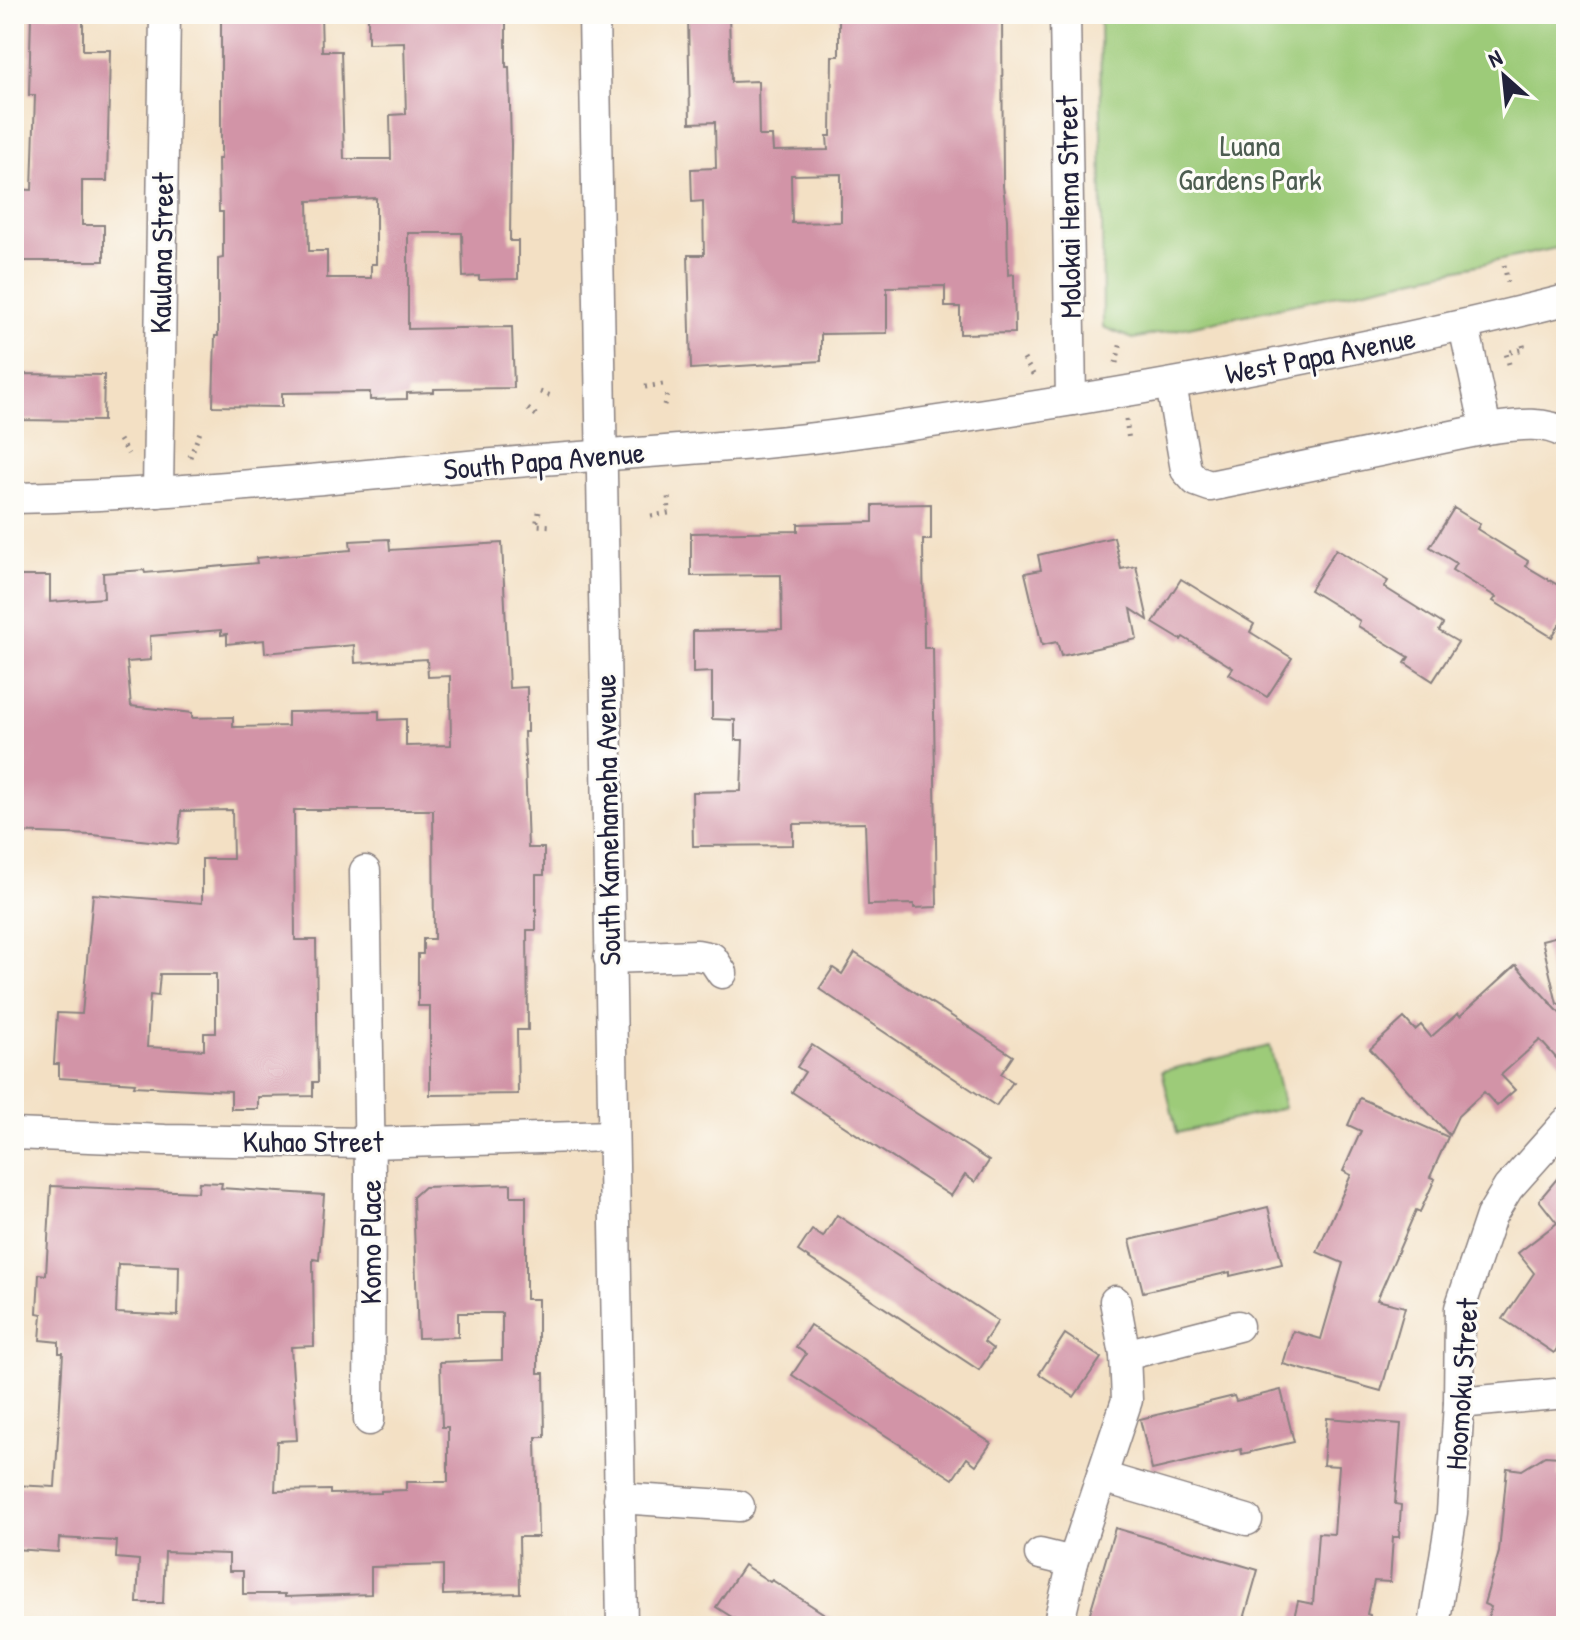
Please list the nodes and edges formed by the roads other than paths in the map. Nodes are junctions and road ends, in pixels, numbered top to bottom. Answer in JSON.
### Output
{"nodes":[{"id":1,"x":165,"y":14,"type":"edge"},
{"id":2,"x":594,"y":14,"type":"edge"},
{"id":3,"x":1065,"y":14,"type":"edge"},
{"id":4,"x":1566,"y":300,"type":"edge"},
{"id":5,"x":1464,"y":326,"type":"junction"},
{"id":6,"x":1171,"y":384,"type":"junction"},
{"id":7,"x":1071,"y":400,"type":"junction"},
{"id":8,"x":1486,"y":429,"type":"junction"},
{"id":9,"x":1566,"y":434,"type":"edge"},
{"id":10,"x":602,"y":454,"type":"junction"},
{"id":11,"x":158,"y":492,"type":"junction"},
{"id":12,"x":14,"y":498,"type":"edge"},
{"id":13,"x":365,"y":871,"type":"dead end"},
{"id":14,"x":609,"y":958,"type":"junction"},
{"id":15,"x":722,"y":973,"type":"dead end"},
{"id":16,"x":1566,"y":1123,"type":"edge"},
{"id":17,"x":14,"y":1134,"type":"edge"},
{"id":18,"x":612,"y":1136,"type":"junction"},
{"id":19,"x":369,"y":1143,"type":"junction"},
{"id":20,"x":1115,"y":1301,"type":"dead end"},
{"id":21,"x":1238,"y":1326,"type":"dead end"},
{"id":22,"x":1125,"y":1355,"type":"junction"},
{"id":23,"x":1566,"y":1393,"type":"edge"},
{"id":24,"x":1459,"y":1403,"type":"junction"},
{"id":25,"x":369,"y":1420,"type":"dead end"},
{"id":26,"x":1102,"y":1477,"type":"junction"},
{"id":27,"x":619,"y":1498,"type":"junction"},
{"id":28,"x":739,"y":1506,"type":"dead end"},
{"id":29,"x":1247,"y":1520,"type":"dead end"},
{"id":30,"x":1040,"y":1554,"type":"dead end"},
{"id":31,"x":1073,"y":1562,"type":"junction"},
{"id":32,"x":622,"y":1626,"type":"edge"},
{"id":33,"x":1058,"y":1626,"type":"edge"},
{"id":34,"x":1434,"y":1626,"type":"edge"}],
"edges":[{"from":1,"to":11,"type":"street","name":"Kaulana Street"},
{"from":2,"to":10,"type":"street","name":"South Kamehameha Avenue"},
{"from":3,"to":7,"type":"street","name":"Molokai Hema Street"},
{"from":4,"to":5,"type":"street","name":"West Papa Avenue"},
{"from":5,"to":6,"type":"street","name":"West Papa Avenue"},
{"from":5,"to":8,"type":"street"},
{"from":6,"to":7,"type":"street","name":"West Papa Avenue"},
{"from":6,"to":8,"type":"street"},
{"from":7,"to":10,"type":"street","name":"South Papa Avenue"},
{"from":8,"to":9,"type":"street"},
{"from":10,"to":11,"type":"street","name":"South Papa Avenue"},
{"from":10,"to":14,"type":"street","name":"South Kamehameha Avenue"},
{"from":11,"to":12,"type":"street","name":"South Papa Avenue"},
{"from":13,"to":19,"type":"street","name":"Komo Place"},
{"from":14,"to":15,"type":"street"},
{"from":14,"to":18,"type":"street","name":"South Kamehameha Avenue"},
{"from":16,"to":24,"type":"street","name":"Hoomoku Street"},
{"from":17,"to":19,"type":"street","name":"Kuhao Street"},
{"from":18,"to":19,"type":"street","name":"Kuhao Street"},
{"from":18,"to":27,"type":"street","name":"South Kamehameha Avenue"},
{"from":19,"to":25,"type":"street","name":"Komo Place"},
{"from":20,"to":22,"type":"street"},
{"from":21,"to":22,"type":"street"},
{"from":22,"to":26,"type":"street"},
{"from":23,"to":24,"type":"street"},
{"from":24,"to":34,"type":"street","name":"Hoomoku Street"},
{"from":26,"to":29,"type":"street"},
{"from":26,"to":31,"type":"street"},
{"from":27,"to":28,"type":"street"},
{"from":27,"to":32,"type":"street","name":"South Kamehameha Avenue"},
{"from":30,"to":31,"type":"street"},
{"from":31,"to":33,"type":"street"}]}
